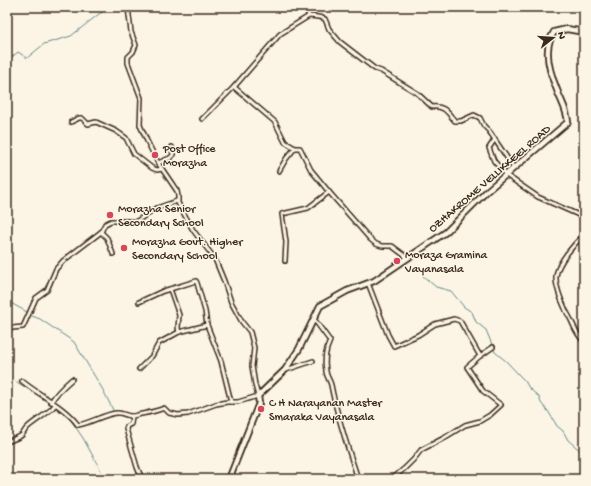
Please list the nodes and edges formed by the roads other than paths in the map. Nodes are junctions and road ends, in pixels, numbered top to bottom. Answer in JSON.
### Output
{"nodes":[{"id":1,"x":305,"y":7,"type":"edge"},
{"id":2,"x":128,"y":9,"type":"edge"},
{"id":3,"x":309,"y":16,"type":"junction"},
{"id":4,"x":584,"y":32,"type":"edge"},
{"id":5,"x":234,"y":87,"type":"junction"},
{"id":6,"x":202,"y":119,"type":"dead end"},
{"id":7,"x":71,"y":122,"type":"dead end"},
{"id":8,"x":495,"y":139,"type":"junction"},
{"id":9,"x":172,"y":148,"type":"dead end"},
{"id":10,"x":295,"y":148,"type":"junction"},
{"id":11,"x":158,"y":163,"type":"junction"},
{"id":12,"x":514,"y":168,"type":"junction"},
{"id":13,"x":162,"y":169,"type":"junction"},
{"id":14,"x":279,"y":171,"type":"dead end"},
{"id":15,"x":506,"y":174,"type":"junction"},
{"id":16,"x":329,"y":192,"type":"junction"},
{"id":17,"x":177,"y":200,"type":"junction"},
{"id":18,"x":584,"y":213,"type":"edge"},
{"id":19,"x":583,"y":218,"type":"edge"},
{"id":20,"x":101,"y":232,"type":"junction"},
{"id":21,"x":584,"y":235,"type":"edge"},
{"id":22,"x":113,"y":254,"type":"dead end"},
{"id":23,"x":408,"y":258,"type":"junction"},
{"id":24,"x":285,"y":261,"type":"dead end"},
{"id":25,"x":368,"y":283,"type":"junction"},
{"id":26,"x":170,"y":290,"type":"junction"},
{"id":27,"x":139,"y":302,"type":"dead end"},
{"id":28,"x":314,"y":319,"type":"junction"},
{"id":29,"x":207,"y":325,"type":"junction"},
{"id":30,"x":7,"y":331,"type":"edge"},
{"id":31,"x":179,"y":332,"type":"junction"},
{"id":32,"x":584,"y":341,"type":"edge"},
{"id":33,"x":493,"y":347,"type":"dead end"},
{"id":34,"x":480,"y":356,"type":"junction"},
{"id":35,"x":312,"y":361,"type":"dead end"},
{"id":36,"x":139,"y":369,"type":"dead end"},
{"id":37,"x":285,"y":370,"type":"junction"},
{"id":38,"x":72,"y":379,"type":"dead end"},
{"id":39,"x":22,"y":381,"type":"dead end"},
{"id":40,"x":258,"y":396,"type":"junction"},
{"id":41,"x":51,"y":402,"type":"junction"},
{"id":42,"x":231,"y":402,"type":"junction"},
{"id":43,"x":54,"y":406,"type":"junction"},
{"id":44,"x":132,"y":416,"type":"junction"},
{"id":45,"x":7,"y":442,"type":"edge"},
{"id":46,"x":142,"y":479,"type":"edge"},
{"id":47,"x":229,"y":479,"type":"edge"},
{"id":48,"x":358,"y":479,"type":"edge"},
{"id":49,"x":392,"y":479,"type":"edge"}],
"edges":[{"from":1,"to":3,"type":"street"},
{"from":2,"to":11,"type":"street"},
{"from":3,"to":5,"type":"street"},
{"from":3,"to":8,"type":"street"},
{"from":4,"to":12,"type":"main road","name":"OZHAKROME VELLIKKEEL ROAD"},
{"from":5,"to":6,"type":"street"},
{"from":5,"to":10,"type":"street"},
{"from":7,"to":13,"type":"street"},
{"from":8,"to":12,"type":"street"},
{"from":8,"to":15,"type":"street"},
{"from":9,"to":11,"type":"street"},
{"from":10,"to":14,"type":"street"},
{"from":10,"to":16,"type":"street"},
{"from":11,"to":13,"type":"street"},
{"from":12,"to":15,"type":"main road","name":"OZHAKROME VELLIKKEEL ROAD"},
{"from":13,"to":17,"type":"street"},
{"from":15,"to":19,"type":"street"},
{"from":15,"to":23,"type":"main road","name":"OZHAKROME VELLIKKEEL ROAD"},
{"from":16,"to":23,"type":"street"},
{"from":16,"to":24,"type":"street"},
{"from":17,"to":20,"type":"street"},
{"from":17,"to":40,"type":"street"},
{"from":18,"to":19,"type":"street"},
{"from":20,"to":22,"type":"street"},
{"from":20,"to":30,"type":"street"},
{"from":21,"to":32,"type":"street"},
{"from":23,"to":25,"type":"main road","name":"OZHAKROME VELLIKKEEL ROAD"},
{"from":25,"to":28,"type":"main road","name":"OZHAKROME VELLIKKEEL ROAD"},
{"from":25,"to":34,"type":"street"},
{"from":26,"to":27,"type":"street"},
{"from":26,"to":29,"type":"street"},
{"from":26,"to":31,"type":"street"},
{"from":28,"to":37,"type":"main road","name":"OZHAKROME VELLIKKEEL ROAD"},
{"from":28,"to":48,"type":"street"},
{"from":29,"to":31,"type":"street"},
{"from":29,"to":42,"type":"street"},
{"from":31,"to":36,"type":"street"},
{"from":33,"to":34,"type":"street"},
{"from":34,"to":49,"type":"street"},
{"from":35,"to":37,"type":"street"},
{"from":37,"to":40,"type":"main road","name":"OZHAKROME VELLIKKEEL ROAD"},
{"from":38,"to":41,"type":"street"},
{"from":39,"to":41,"type":"street"},
{"from":40,"to":42,"type":"street"},
{"from":40,"to":47,"type":"main road"},
{"from":41,"to":43,"type":"street"},
{"from":42,"to":44,"type":"street"},
{"from":43,"to":44,"type":"street"},
{"from":43,"to":45,"type":"street"},
{"from":44,"to":46,"type":"street"}]}
